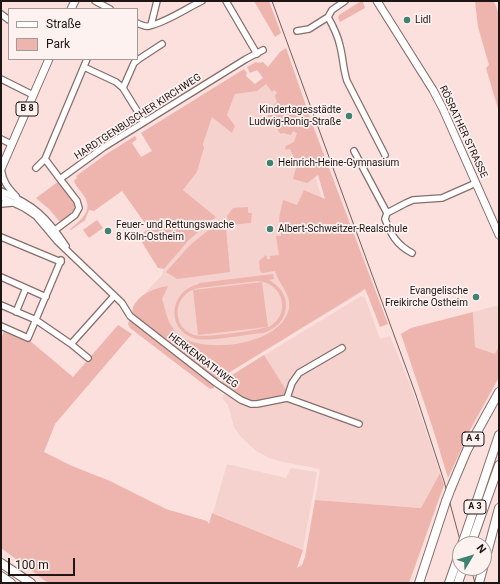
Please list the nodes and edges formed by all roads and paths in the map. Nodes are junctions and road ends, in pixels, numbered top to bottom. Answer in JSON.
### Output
{"nodes":[{"id":1,"x":95,"y":1,"type":"edge"},
{"id":2,"x":157,"y":1,"type":"edge"},
{"id":3,"x":202,"y":1,"type":"edge"},
{"id":4,"x":226,"y":1,"type":"edge"},
{"id":5,"x":345,"y":1,"type":"edge"},
{"id":6,"x":377,"y":1,"type":"edge"},
{"id":7,"x":108,"y":8,"type":"edge"},
{"id":8,"x":328,"y":17,"type":"junction"},
{"id":9,"x":138,"y":24,"type":"edge"},
{"id":10,"x":151,"y":25,"type":"junction"},
{"id":11,"x":297,"y":31,"type":"dead end"},
{"id":12,"x":162,"y":44,"type":"dead end"},
{"id":13,"x":263,"y":50,"type":"dead end"},
{"id":14,"x":257,"y":54,"type":"junction"},
{"id":15,"x":138,"y":59,"type":"edge"},
{"id":16,"x":49,"y":60,"type":"edge"},
{"id":17,"x":87,"y":60,"type":"edge"},
{"id":18,"x":137,"y":60,"type":"edge"},
{"id":19,"x":84,"y":67,"type":"junction"},
{"id":20,"x":1,"y":79,"type":"edge"},
{"id":21,"x":123,"y":88,"type":"junction"},
{"id":22,"x":33,"y":95,"type":"junction"},
{"id":23,"x":144,"y":122,"type":"junction"},
{"id":24,"x":1,"y":139,"type":"edge"},
{"id":25,"x":11,"y":144,"type":"junction"},
{"id":26,"x":354,"y":151,"type":"dead end"},
{"id":27,"x":384,"y":155,"type":"dead end"},
{"id":28,"x":45,"y":159,"type":"junction"},
{"id":29,"x":36,"y":168,"type":"dead end"},
{"id":30,"x":1,"y":169,"type":"edge"},
{"id":31,"x":60,"y":179,"type":"junction"},
{"id":32,"x":476,"y":183,"type":"junction"},
{"id":33,"x":1,"y":191,"type":"edge"},
{"id":34,"x":1,"y":197,"type":"edge"},
{"id":35,"x":17,"y":198,"type":"junction"},
{"id":36,"x":12,"y":203,"type":"junction"},
{"id":37,"x":1,"y":204,"type":"edge"},
{"id":38,"x":387,"y":213,"type":"junction"},
{"id":39,"x":53,"y":231,"type":"junction"},
{"id":40,"x":499,"y":235,"type":"edge"},
{"id":41,"x":1,"y":237,"type":"edge"},
{"id":42,"x":412,"y":253,"type":"dead end"},
{"id":43,"x":1,"y":277,"type":"edge"},
{"id":44,"x":26,"y":288,"type":"junction"},
{"id":45,"x":114,"y":296,"type":"junction"},
{"id":46,"x":46,"y":297,"type":"junction"},
{"id":47,"x":1,"y":305,"type":"edge"},
{"id":48,"x":16,"y":312,"type":"junction"},
{"id":49,"x":36,"y":320,"type":"junction"},
{"id":50,"x":1,"y":326,"type":"edge"},
{"id":51,"x":72,"y":344,"type":"junction"},
{"id":52,"x":342,"y":348,"type":"dead end"},
{"id":53,"x":88,"y":358,"type":"dead end"},
{"id":54,"x":499,"y":392,"type":"edge"},
{"id":55,"x":287,"y":398,"type":"junction"},
{"id":56,"x":359,"y":424,"type":"dead end"},
{"id":57,"x":499,"y":435,"type":"edge"},
{"id":58,"x":499,"y":465,"type":"edge"},
{"id":59,"x":499,"y":508,"type":"edge"},
{"id":60,"x":465,"y":536,"type":"edge"},
{"id":61,"x":474,"y":536,"type":"edge"},
{"id":62,"x":492,"y":537,"type":"edge"},
{"id":63,"x":1,"y":563,"type":"edge"},
{"id":64,"x":1,"y":576,"type":"edge"},
{"id":65,"x":11,"y":583,"type":"edge"},
{"id":66,"x":26,"y":583,"type":"edge"},
{"id":67,"x":32,"y":583,"type":"edge"},
{"id":68,"x":419,"y":583,"type":"edge"}],
"edges":[{"from":1,"to":7,"type":"street"},
{"from":2,"to":10,"type":"street"},
{"from":3,"to":10,"type":"street"},
{"from":4,"to":14,"type":"street"},
{"from":5,"to":8,"type":"street"},
{"from":6,"to":32,"type":"main road","name":"RÖSRATHER STRASSE"},
{"from":8,"to":11,"type":"street"},
{"from":8,"to":27,"type":"street"},
{"from":9,"to":10,"type":"street"},
{"from":12,"to":15,"type":"street"},
{"from":13,"to":14,"type":"street","name":"HARDTGENBUSCHER KIRCHWEG"},
{"from":14,"to":23,"type":"street","name":"HARDTGENBUSCHER KIRCHWEG"},
{"from":16,"to":22,"type":"main road","number":"B 8"},
{"from":17,"to":19,"type":"street"},
{"from":18,"to":21,"type":"street"},
{"from":19,"to":21,"type":"street"},
{"from":19,"to":28,"type":"street"},
{"from":20,"to":22,"type":"street"},
{"from":21,"to":23,"type":"street"},
{"from":22,"to":25,"type":"main road","number":"B 8"},
{"from":23,"to":31,"type":"street","name":"HARDTGENBUSCHER KIRCHWEG"},
{"from":24,"to":25,"type":"street"},
{"from":25,"to":30,"type":"main road","number":"B 8"},
{"from":26,"to":38,"type":"street"},
{"from":28,"to":29,"type":"street"},
{"from":28,"to":31,"type":"street"},
{"from":30,"to":35,"type":"street"},
{"from":31,"to":39,"type":"street"},
{"from":32,"to":38,"type":"street"},
{"from":32,"to":40,"type":"main road","name":"RÖSRATHER STRASSE"},
{"from":33,"to":35,"type":"street"},
{"from":34,"to":36,"type":"street"},
{"from":35,"to":39,"type":"street"},
{"from":36,"to":37,"type":"street"},
{"from":36,"to":39,"type":"street"},
{"from":38,"to":42,"type":"street"},
{"from":39,"to":45,"type":"street"},
{"from":41,"to":46,"type":"street"},
{"from":43,"to":44,"type":"street"},
{"from":44,"to":46,"type":"street"},
{"from":44,"to":48,"type":"street"},
{"from":45,"to":51,"type":"street"},
{"from":45,"to":55,"type":"street","name":"HERKENRATHWEG"},
{"from":46,"to":49,"type":"street"},
{"from":47,"to":48,"type":"street"},
{"from":48,"to":49,"type":"street"},
{"from":49,"to":50,"type":"street"},
{"from":49,"to":51,"type":"street"},
{"from":51,"to":53,"type":"street"},
{"from":52,"to":55,"type":"street"},
{"from":54,"to":68,"type":"highway","number":"A 4","bridge":true},
{"from":55,"to":56,"type":"street"},
{"from":57,"to":60,"type":"highway","number":"A 3"},
{"from":58,"to":61,"type":"highway","number":"A 3"},
{"from":59,"to":62,"type":"highway"},
{"from":63,"to":66,"type":"highway"},
{"from":63,"to":67,"type":"highway"},
{"from":64,"to":65,"type":"highway"}]}
